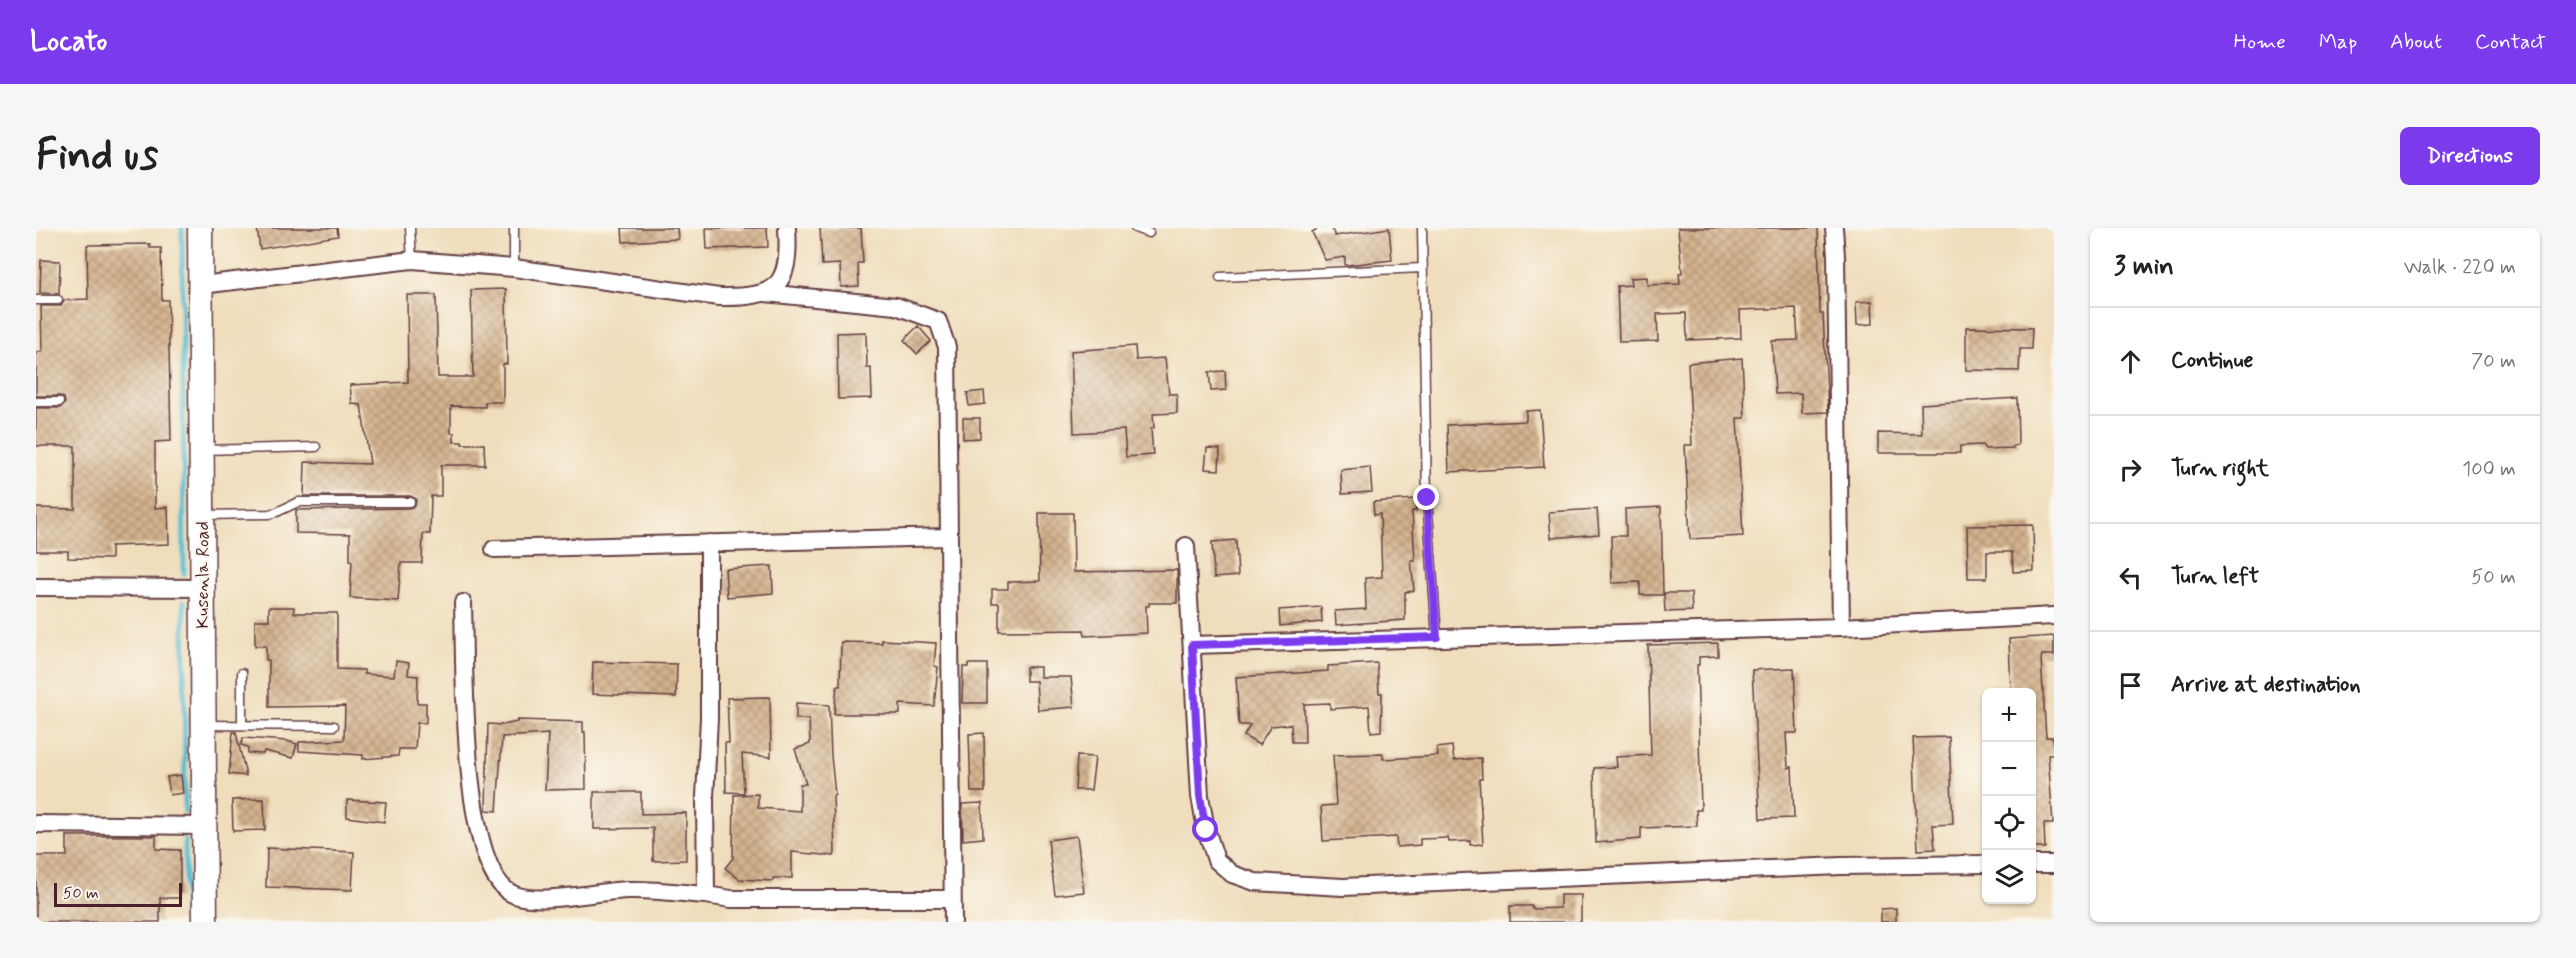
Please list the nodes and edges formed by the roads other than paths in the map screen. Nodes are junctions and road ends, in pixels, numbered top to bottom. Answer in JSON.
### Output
{"nodes":[{"id":1,"x":200,"y":228,"type":"edge"},
{"id":2,"x":410,"y":228,"type":"edge"},
{"id":3,"x":514,"y":228,"type":"edge"},
{"id":4,"x":787,"y":228,"type":"edge"},
{"id":5,"x":1135,"y":228,"type":"edge"},
{"id":6,"x":1422,"y":228,"type":"edge"},
{"id":7,"x":1834,"y":228,"type":"edge"},
{"id":8,"x":1149,"y":233,"type":"dead end"},
{"id":9,"x":412,"y":260,"type":"junction"},
{"id":10,"x":514,"y":267,"type":"junction"},
{"id":11,"x":1423,"y":268,"type":"junction"},
{"id":12,"x":1220,"y":277,"type":"dead end"},
{"id":13,"x":201,"y":285,"type":"junction"},
{"id":14,"x":765,"y":293,"type":"junction"},
{"id":15,"x":36,"y":300,"type":"edge"},
{"id":16,"x":58,"y":300,"type":"dead end"},
{"id":17,"x":36,"y":402,"type":"edge"},
{"id":18,"x":59,"y":402,"type":"dead end"},
{"id":19,"x":316,"y":447,"type":"dead end"},
{"id":20,"x":202,"y":450,"type":"junction"},
{"id":21,"x":410,"y":502,"type":"dead end"},
{"id":22,"x":202,"y":515,"type":"junction"},
{"id":23,"x":948,"y":537,"type":"junction"},
{"id":24,"x":709,"y":543,"type":"junction"},
{"id":25,"x":1186,"y":546,"type":"dead end"},
{"id":26,"x":494,"y":549,"type":"dead end"},
{"id":27,"x":36,"y":587,"type":"edge"},
{"id":28,"x":203,"y":588,"type":"junction"},
{"id":29,"x":463,"y":603,"type":"dead end"},
{"id":30,"x":2054,"y":616,"type":"edge"},
{"id":31,"x":1841,"y":627,"type":"junction"},
{"id":32,"x":1437,"y":637,"type":"junction"},
{"id":33,"x":1192,"y":645,"type":"junction"},
{"id":34,"x":242,"y":672,"type":"dead end"},
{"id":35,"x":204,"y":725,"type":"junction"},
{"id":36,"x":242,"y":725,"type":"junction"},
{"id":37,"x":334,"y":726,"type":"dead end"},
{"id":38,"x":36,"y":824,"type":"edge"},
{"id":39,"x":204,"y":826,"type":"junction"},
{"id":40,"x":1982,"y":864,"type":"edge"},
{"id":41,"x":2036,"y":864,"type":"edge"},
{"id":42,"x":2054,"y":864,"type":"edge"},
{"id":43,"x":706,"y":895,"type":"junction"},
{"id":44,"x":952,"y":899,"type":"junction"},
{"id":45,"x":205,"y":922,"type":"edge"},
{"id":46,"x":953,"y":922,"type":"edge"}],
"edges":[{"from":1,"to":13,"type":"main road","name":"Kusenla Road"},
{"from":2,"to":9,"type":"lane"},
{"from":3,"to":10,"type":"lane"},
{"from":4,"to":14,"type":"street"},
{"from":5,"to":8,"type":"lane"},
{"from":6,"to":11,"type":"lane"},
{"from":7,"to":31,"type":"street"},
{"from":9,"to":10,"type":"street"},
{"from":9,"to":13,"type":"street"},
{"from":10,"to":14,"type":"street"},
{"from":11,"to":12,"type":"lane"},
{"from":11,"to":32,"type":"lane"},
{"from":13,"to":20,"type":"main road","name":"Kusenla Road"},
{"from":14,"to":23,"type":"street"},
{"from":15,"to":16,"type":"lane"},
{"from":17,"to":18,"type":"lane"},
{"from":19,"to":20,"type":"lane"},
{"from":20,"to":22,"type":"main road","name":"Kusenla Road"},
{"from":21,"to":22,"type":"lane"},
{"from":22,"to":28,"type":"main road","name":"Kusenla Road"},
{"from":23,"to":24,"type":"street"},
{"from":23,"to":44,"type":"street"},
{"from":24,"to":26,"type":"street"},
{"from":24,"to":43,"type":"street"},
{"from":25,"to":33,"type":"street"},
{"from":27,"to":28,"type":"street"},
{"from":28,"to":35,"type":"main road","name":"Kusenla Road"},
{"from":29,"to":43,"type":"street"},
{"from":30,"to":31,"type":"street"},
{"from":31,"to":32,"type":"street"},
{"from":32,"to":33,"type":"street"},
{"from":33,"to":40,"type":"street"},
{"from":34,"to":36,"type":"lane"},
{"from":35,"to":36,"type":"lane"},
{"from":35,"to":39,"type":"main road","name":"Kusenla Road"},
{"from":36,"to":37,"type":"lane"},
{"from":38,"to":39,"type":"street"},
{"from":39,"to":45,"type":"main road","name":"Kusenla Road"},
{"from":41,"to":42,"type":"street"},
{"from":43,"to":44,"type":"street"},
{"from":44,"to":46,"type":"street"}]}
